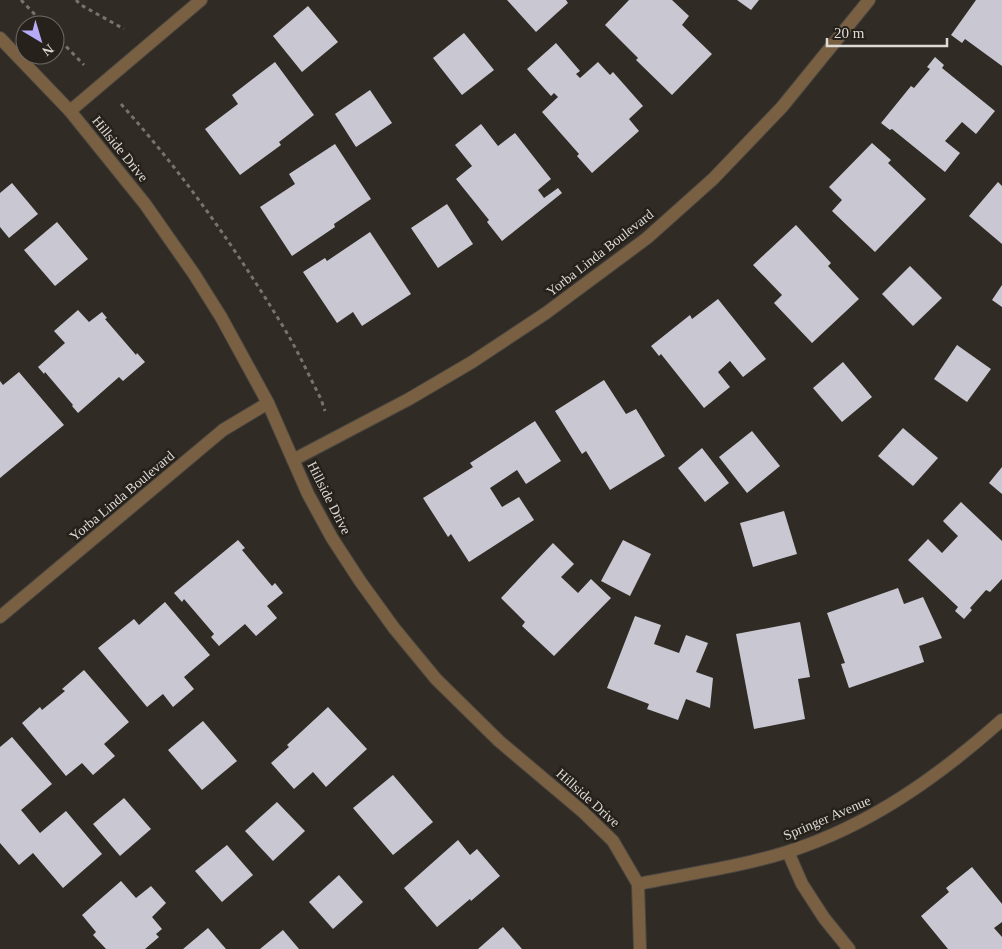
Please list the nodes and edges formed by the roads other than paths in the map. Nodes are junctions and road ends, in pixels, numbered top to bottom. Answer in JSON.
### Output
{"nodes":[{"id":1,"x":201,"y":0,"type":"edge"},
{"id":2,"x":869,"y":0,"type":"edge"},
{"id":3,"x":0,"y":38,"type":"edge"},
{"id":4,"x":70,"y":111,"type":"junction"},
{"id":5,"x":268,"y":403,"type":"junction"},
{"id":6,"x":293,"y":460,"type":"junction"},
{"id":7,"x":0,"y":617,"type":"edge"},
{"id":8,"x":1002,"y":720,"type":"edge"},
{"id":9,"x":788,"y":852,"type":"junction"},
{"id":10,"x":638,"y":884,"type":"junction"},
{"id":11,"x":640,"y":949,"type":"edge"},
{"id":12,"x":850,"y":949,"type":"edge"}],
"edges":[{"from":1,"to":4,"type":"street"},
{"from":2,"to":6,"type":"street","name":"Yorba Linda Boulevard"},
{"from":3,"to":4,"type":"street","name":"Hillside Drive"},
{"from":4,"to":5,"type":"street","name":"Hillside Drive"},
{"from":5,"to":6,"type":"street","name":"Hillside Drive"},
{"from":5,"to":7,"type":"street","name":"Yorba Linda Boulevard"},
{"from":6,"to":10,"type":"street","name":"Hillside Drive"},
{"from":8,"to":9,"type":"street","name":"Springer Avenue"},
{"from":9,"to":10,"type":"street","name":"Springer Avenue"},
{"from":9,"to":12,"type":"street"},
{"from":10,"to":11,"type":"street","name":"Hillside Drive"}]}
